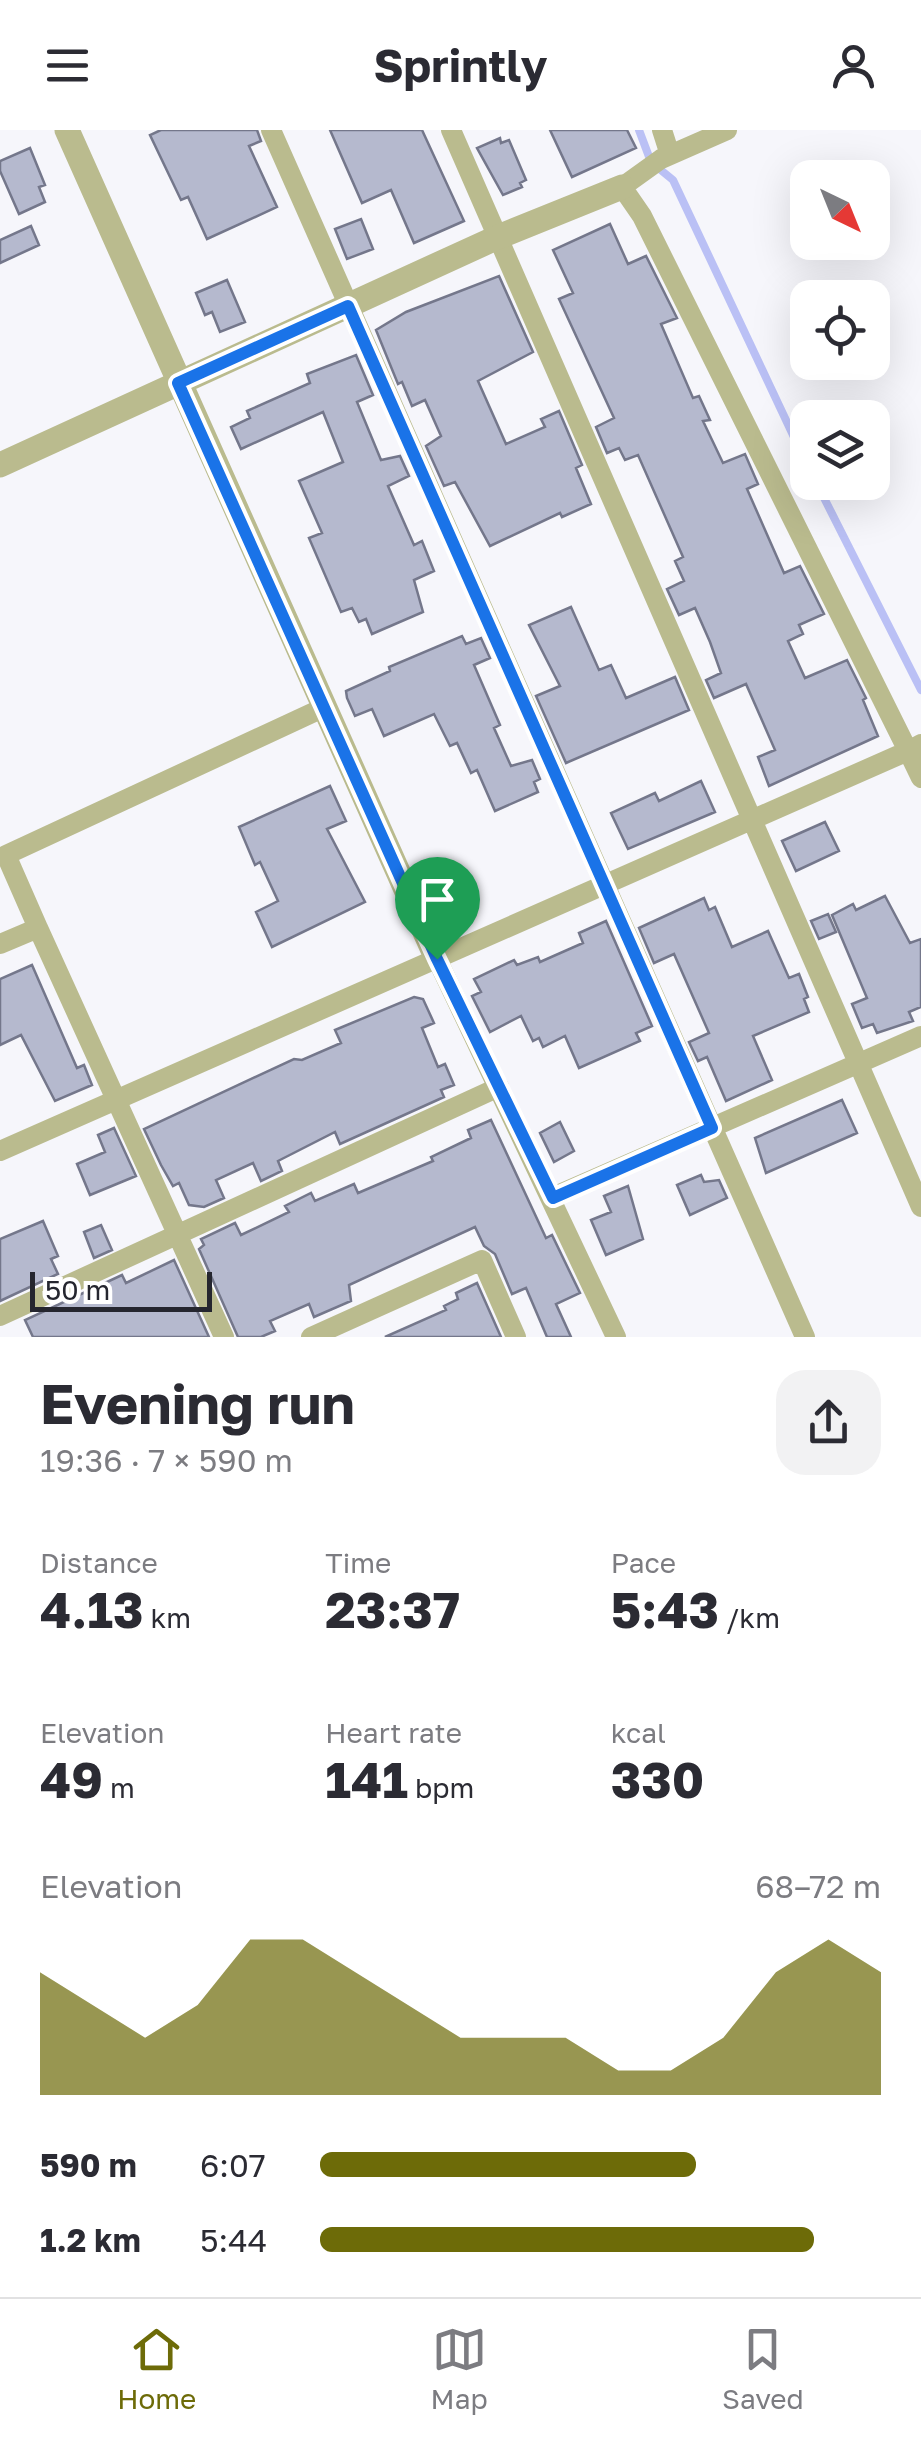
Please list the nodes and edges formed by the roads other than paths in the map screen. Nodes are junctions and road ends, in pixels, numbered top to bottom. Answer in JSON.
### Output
{"nodes":[{"id":1,"x":67,"y":130,"type":"edge"},
{"id":2,"x":271,"y":130,"type":"edge"},
{"id":3,"x":450,"y":130,"type":"edge"},
{"id":4,"x":662,"y":130,"type":"edge"},
{"id":5,"x":727,"y":130,"type":"edge"},
{"id":6,"x":666,"y":157,"type":"junction"},
{"id":7,"x":629,"y":183,"type":"junction"},
{"id":8,"x":498,"y":237,"type":"junction"},
{"id":9,"x":348,"y":306,"type":"junction"},
{"id":10,"x":178,"y":383,"type":"junction"},
{"id":11,"x":0,"y":466,"type":"edge"},
{"id":12,"x":324,"y":707,"type":"junction"},
{"id":13,"x":916,"y":747,"type":"edge"},
{"id":14,"x":921,"y":778,"type":"edge"},
{"id":15,"x":750,"y":822,"type":"junction"},
{"id":16,"x":604,"y":887,"type":"junction"},
{"id":17,"x":38,"y":928,"type":"junction"},
{"id":18,"x":0,"y":944,"type":"edge"},
{"id":19,"x":437,"y":959,"type":"junction"},
{"id":20,"x":921,"y":1036,"type":"edge"},
{"id":21,"x":856,"y":1065,"type":"junction"},
{"id":22,"x":499,"y":1087,"type":"junction"},
{"id":23,"x":116,"y":1099,"type":"junction"},
{"id":24,"x":712,"y":1128,"type":"junction"},
{"id":25,"x":0,"y":1151,"type":"edge"},
{"id":26,"x":553,"y":1198,"type":"junction"},
{"id":27,"x":921,"y":1207,"type":"edge"},
{"id":28,"x":179,"y":1234,"type":"junction"},
{"id":29,"x":0,"y":1316,"type":"edge"},
{"id":30,"x":224,"y":1337,"type":"edge"},
{"id":31,"x":311,"y":1337,"type":"edge"},
{"id":32,"x":516,"y":1337,"type":"edge"},
{"id":33,"x":616,"y":1337,"type":"edge"},
{"id":34,"x":805,"y":1337,"type":"edge"}],
"edges":[{"from":1,"to":10,"type":"street"},
{"from":2,"to":9,"type":"street"},
{"from":3,"to":8,"type":"street"},
{"from":4,"to":6,"type":"street"},
{"from":5,"to":6,"type":"street"},
{"from":6,"to":7,"type":"street"},
{"from":7,"to":8,"type":"street"},
{"from":7,"to":13,"type":"street"},
{"from":8,"to":9,"type":"street"},
{"from":8,"to":15,"type":"street"},
{"from":9,"to":10,"type":"street"},
{"from":9,"to":16,"type":"street"},
{"from":10,"to":11,"type":"street"},
{"from":10,"to":12,"type":"street"},
{"from":12,"to":17,"type":"street"},
{"from":12,"to":19,"type":"street"},
{"from":13,"to":14,"type":"street"},
{"from":13,"to":15,"type":"street"},
{"from":15,"to":16,"type":"street"},
{"from":15,"to":21,"type":"street"},
{"from":16,"to":19,"type":"street"},
{"from":16,"to":24,"type":"street"},
{"from":17,"to":18,"type":"street"},
{"from":17,"to":23,"type":"street"},
{"from":19,"to":22,"type":"street"},
{"from":19,"to":23,"type":"street"},
{"from":20,"to":21,"type":"street"},
{"from":21,"to":24,"type":"street"},
{"from":21,"to":27,"type":"street"},
{"from":22,"to":26,"type":"street"},
{"from":22,"to":28,"type":"street"},
{"from":23,"to":25,"type":"street"},
{"from":23,"to":28,"type":"street"},
{"from":24,"to":26,"type":"street"},
{"from":24,"to":34,"type":"street"},
{"from":26,"to":33,"type":"street"},
{"from":28,"to":29,"type":"street"},
{"from":28,"to":30,"type":"street"},
{"from":31,"to":32,"type":"street"}]}
